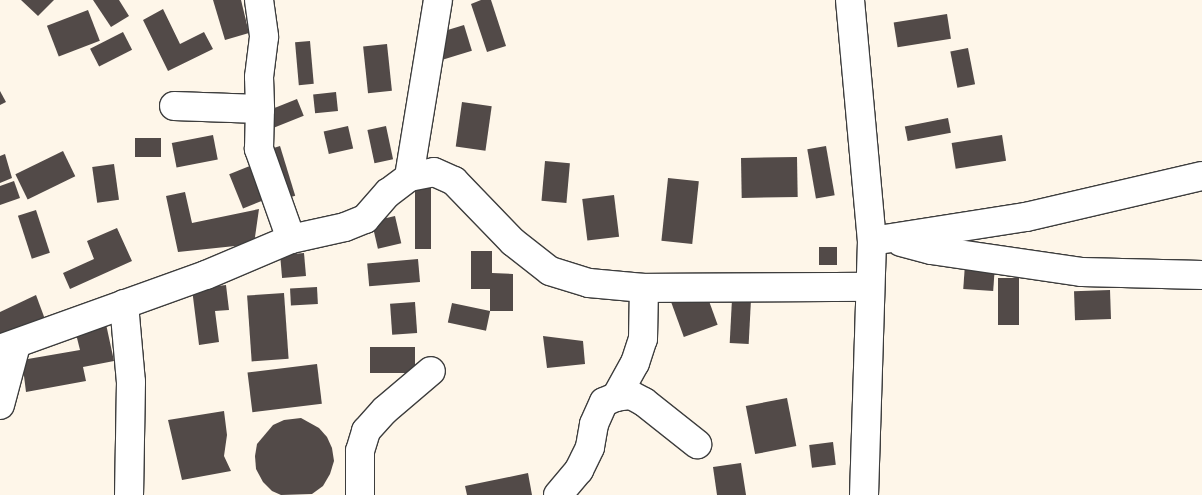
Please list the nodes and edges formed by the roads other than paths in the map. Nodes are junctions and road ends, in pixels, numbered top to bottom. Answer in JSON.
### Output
{"nodes":[{"id":1,"x":259,"y":0,"type":"edge"},
{"id":2,"x":438,"y":0,"type":"edge"},
{"id":3,"x":850,"y":0,"type":"edge"},
{"id":4,"x":174,"y":106,"type":"dead end"},
{"id":5,"x":260,"y":109,"type":"junction"},
{"id":6,"x":1199,"y":175,"type":"edge"},
{"id":7,"x":409,"y":177,"type":"junction"},
{"id":8,"x":291,"y":239,"type":"junction"},
{"id":9,"x":881,"y":240,"type":"junction"},
{"id":10,"x":1202,"y":275,"type":"edge"},
{"id":11,"x":870,"y":287,"type":"junction"},
{"id":12,"x":644,"y":288,"type":"junction"},
{"id":13,"x":124,"y":304,"type":"junction"},
{"id":14,"x":8,"y":347,"type":"edge"},
{"id":15,"x":431,"y":371,"type":"dead end"},
{"id":16,"x":616,"y":396,"type":"junction"},
{"id":17,"x":0,"y":405,"type":"edge"},
{"id":18,"x":697,"y":444,"type":"dead end"},
{"id":19,"x":129,"y":495,"type":"edge"},
{"id":20,"x":360,"y":495,"type":"edge"},
{"id":21,"x":558,"y":495,"type":"edge"},
{"id":22,"x":864,"y":495,"type":"edge"}],
"edges":[{"from":1,"to":5,"type":"street"},
{"from":2,"to":7,"type":"street"},
{"from":3,"to":9,"type":"street"},
{"from":4,"to":5,"type":"street"},
{"from":5,"to":8,"type":"street"},
{"from":6,"to":9,"type":"street"},
{"from":7,"to":8,"type":"street"},
{"from":7,"to":12,"type":"street"},
{"from":8,"to":13,"type":"street"},
{"from":9,"to":10,"type":"street"},
{"from":9,"to":11,"type":"street"},
{"from":11,"to":12,"type":"street"},
{"from":11,"to":22,"type":"street"},
{"from":12,"to":16,"type":"street"},
{"from":13,"to":14,"type":"street"},
{"from":13,"to":19,"type":"street"},
{"from":14,"to":17,"type":"street"},
{"from":15,"to":20,"type":"street"},
{"from":16,"to":18,"type":"street"},
{"from":16,"to":21,"type":"street"}]}
